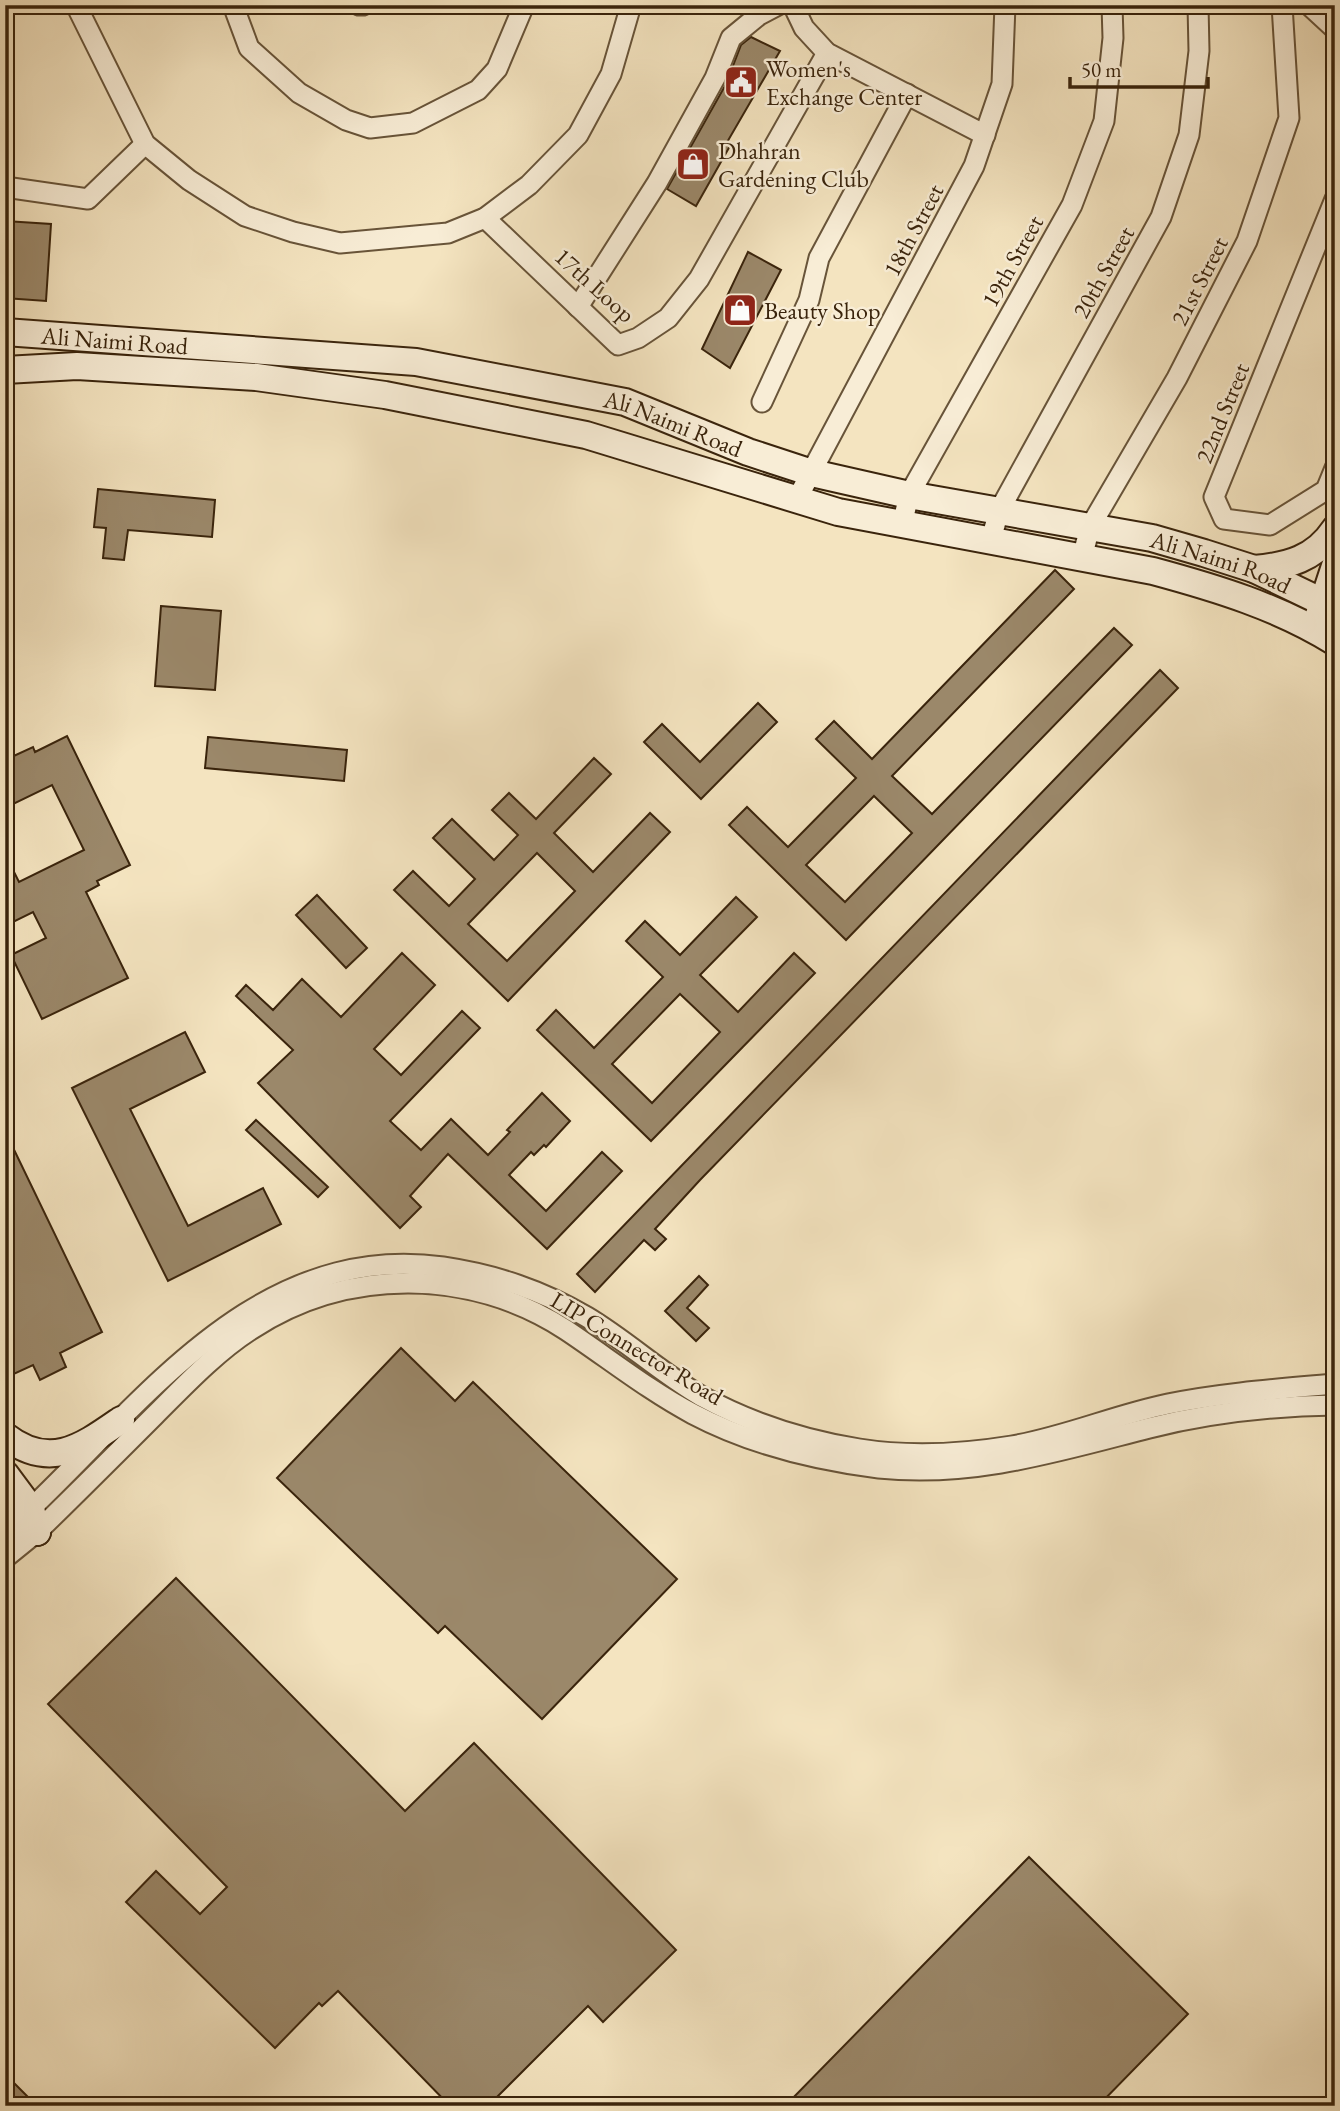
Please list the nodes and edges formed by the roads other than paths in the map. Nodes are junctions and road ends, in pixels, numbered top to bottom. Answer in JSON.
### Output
{"nodes":[{"id":1,"x":76,"y":5,"type":"edge"},
{"id":2,"x":233,"y":5,"type":"edge"},
{"id":3,"x":524,"y":5,"type":"edge"},
{"id":4,"x":631,"y":5,"type":"edge"},
{"id":5,"x":778,"y":5,"type":"edge"},
{"id":6,"x":793,"y":5,"type":"edge"},
{"id":7,"x":1005,"y":5,"type":"edge"},
{"id":8,"x":1112,"y":5,"type":"edge"},
{"id":9,"x":1198,"y":5,"type":"edge"},
{"id":10,"x":1282,"y":5,"type":"edge"},
{"id":11,"x":1309,"y":5,"type":"edge"},
{"id":12,"x":1335,"y":29,"type":"edge"},
{"id":13,"x":827,"y":53,"type":"junction"},
{"id":14,"x":906,"y":94,"type":"junction"},
{"id":15,"x":985,"y":135,"type":"junction"},
{"id":16,"x":145,"y":144,"type":"junction"},
{"id":17,"x":5,"y":187,"type":"edge"},
{"id":18,"x":1335,"y":198,"type":"edge"},
{"id":19,"x":485,"y":218,"type":"junction"},
{"id":20,"x":578,"y":307,"type":"junction"},
{"id":21,"x":5,"y":332,"type":"edge"},
{"id":22,"x":5,"y":370,"type":"edge"},
{"id":23,"x":762,"y":402,"type":"dead end"},
{"id":24,"x":1335,"y":468,"type":"edge"},
{"id":25,"x":812,"y":473,"type":"junction"},
{"id":26,"x":909,"y":495,"type":"junction"},
{"id":27,"x":797,"y":499,"type":"junction"},
{"id":28,"x":999,"y":511,"type":"junction"},
{"id":29,"x":902,"y":525,"type":"junction"},
{"id":30,"x":1090,"y":527,"type":"junction"},
{"id":31,"x":1335,"y":529,"type":"edge"},
{"id":32,"x":990,"y":542,"type":"junction"},
{"id":33,"x":1082,"y":558,"type":"junction"},
{"id":34,"x":1335,"y":566,"type":"edge"},
{"id":35,"x":1254,"y":569,"type":"junction"},
{"id":36,"x":1331,"y":602,"type":"edge"},
{"id":37,"x":1325,"y":636,"type":"edge"},
{"id":38,"x":1335,"y":1384,"type":"edge"},
{"id":39,"x":1335,"y":1405,"type":"edge"},
{"id":40,"x":121,"y":1420,"type":"junction"},
{"id":41,"x":5,"y":1436,"type":"edge"},
{"id":42,"x":5,"y":1474,"type":"edge"},
{"id":43,"x":19,"y":1521,"type":"edge"},
{"id":44,"x":5,"y":1558,"type":"edge"}],
"edges":[{"from":1,"to":16,"type":"street"},
{"from":2,"to":3,"type":"street"},
{"from":4,"to":19,"type":"street"},
{"from":5,"to":20,"type":"street"},
{"from":6,"to":13,"type":"street"},
{"from":7,"to":15,"type":"street","name":"18th Street"},
{"from":8,"to":26,"type":"street","name":"19th Street"},
{"from":9,"to":28,"type":"street","name":"20th Street"},
{"from":10,"to":30,"type":"street","name":"21st Street"},
{"from":11,"to":12,"type":"street"},
{"from":13,"to":14,"type":"street"},
{"from":13,"to":20,"type":"street","name":"17th Loop"},
{"from":14,"to":15,"type":"street"},
{"from":14,"to":23,"type":"street"},
{"from":15,"to":25,"type":"street","name":"18th Street"},
{"from":16,"to":17,"type":"street"},
{"from":16,"to":19,"type":"street"},
{"from":18,"to":24,"type":"street","name":"22nd Street"},
{"from":19,"to":20,"type":"street","name":"17th Loop"},
{"from":21,"to":25,"type":"main road","name":"Ali Naimi Road"},
{"from":22,"to":27,"type":"main road","name":"Ali Naimi Road"},
{"from":25,"to":26,"type":"main road","name":"Ali Naimi Road"},
{"from":25,"to":27,"type":"street","name":"18th Street"},
{"from":26,"to":28,"type":"main road","name":"Ali Naimi Road"},
{"from":26,"to":29,"type":"street","name":"19th Street"},
{"from":27,"to":29,"type":"main road","name":"Ali Naimi Road"},
{"from":28,"to":30,"type":"main road","name":"Ali Naimi Road"},
{"from":28,"to":32,"type":"street","name":"20th Street"},
{"from":29,"to":32,"type":"main road","name":"Ali Naimi Road"},
{"from":30,"to":33,"type":"street","name":"21st Street"},
{"from":30,"to":35,"type":"main road","name":"Ali Naimi Road"},
{"from":31,"to":35,"type":"main road"},
{"from":32,"to":33,"type":"main road","name":"Ali Naimi Road"},
{"from":33,"to":37,"type":"main road","name":"Ali Naimi Road"},
{"from":34,"to":36,"type":"main road"},
{"from":35,"to":36,"type":"main road","name":"Ali Naimi Road"},
{"from":36,"to":37,"type":"main road"},
{"from":38,"to":40,"type":"street","name":"LIP Connector Road"},
{"from":39,"to":43,"type":"street","name":"LIP Connector Road"},
{"from":40,"to":41,"type":"main road"},
{"from":40,"to":43,"type":"street","name":"LIP Connector Road"},
{"from":42,"to":43,"type":"main road"},
{"from":43,"to":44,"type":"street","name":"LIP Connector Road"}]}
